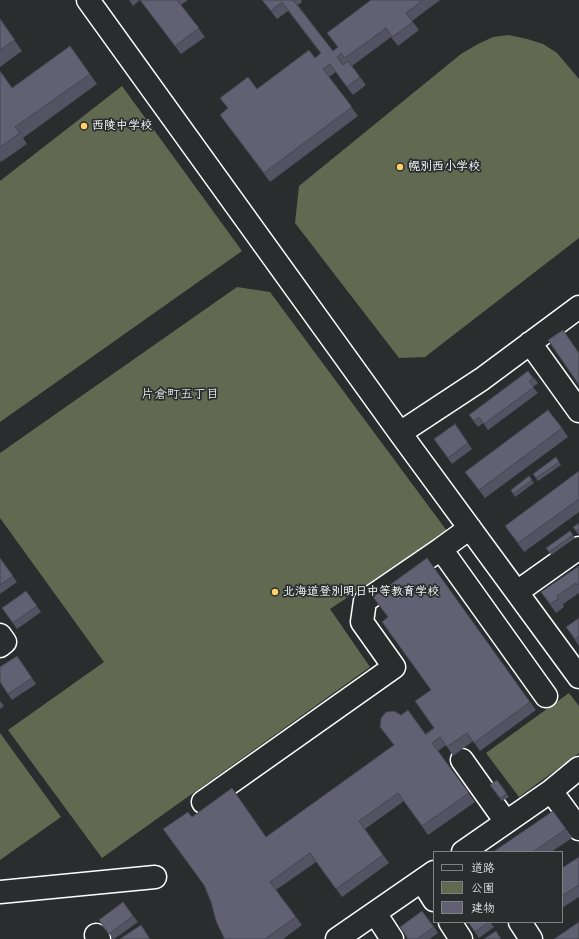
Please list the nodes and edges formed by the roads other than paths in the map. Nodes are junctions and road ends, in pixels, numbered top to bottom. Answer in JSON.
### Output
{"nodes":[{"id":1,"x":88,"y":0,"type":"edge"},
{"id":2,"x":579,"y":307,"type":"edge"},
{"id":3,"x":530,"y":343,"type":"junction"},
{"id":4,"x":579,"y":411,"type":"edge"},
{"id":5,"x":400,"y":433,"type":"junction"},
{"id":6,"x":470,"y":528,"type":"junction"},
{"id":7,"x":579,"y":548,"type":"edge"},
{"id":8,"x":441,"y":549,"type":"junction"},
{"id":9,"x":517,"y":592,"type":"junction"},
{"id":10,"x":0,"y":635,"type":"edge"},
{"id":11,"x":0,"y":646,"type":"edge"},
{"id":12,"x":579,"y":677,"type":"edge"},
{"id":13,"x":546,"y":696,"type":"dead end"},
{"id":14,"x":462,"y":760,"type":"dead end"},
{"id":15,"x":579,"y":768,"type":"edge"},
{"id":16,"x":551,"y":791,"type":"junction"},
{"id":17,"x":203,"y":802,"type":"dead end"},
{"id":18,"x":506,"y":822,"type":"junction"},
{"id":19,"x":579,"y":829,"type":"edge"},
{"id":20,"x":467,"y":851,"type":"edge"},
{"id":21,"x":155,"y":877,"type":"dead end"},
{"id":22,"x":428,"y":877,"type":"edge"},
{"id":23,"x":0,"y":892,"type":"edge"},
{"id":24,"x":433,"y":896,"type":"edge"},
{"id":25,"x":375,"y":913,"type":"junction"},
{"id":26,"x":451,"y":923,"type":"edge"},
{"id":27,"x":521,"y":923,"type":"edge"},
{"id":28,"x":337,"y":939,"type":"edge"},
{"id":29,"x":392,"y":939,"type":"edge"},
{"id":30,"x":461,"y":939,"type":"edge"},
{"id":31,"x":532,"y":939,"type":"edge"}],
"edges":[{"from":1,"to":5,"type":"street"},
{"from":2,"to":3,"type":"street"},
{"from":3,"to":4,"type":"street"},
{"from":3,"to":5,"type":"street"},
{"from":5,"to":6,"type":"street"},
{"from":6,"to":8,"type":"street"},
{"from":6,"to":9,"type":"street"},
{"from":7,"to":9,"type":"street"},
{"from":8,"to":13,"type":"street"},
{"from":8,"to":17,"type":"street"},
{"from":9,"to":12,"type":"street"},
{"from":10,"to":11,"type":"street"},
{"from":14,"to":18,"type":"street"},
{"from":15,"to":16,"type":"street"},
{"from":16,"to":18,"type":"street"},
{"from":16,"to":19,"type":"street"},
{"from":18,"to":20,"type":"street"},
{"from":21,"to":23,"type":"street"},
{"from":22,"to":24,"type":"street"},
{"from":22,"to":25,"type":"street"},
{"from":25,"to":28,"type":"street"},
{"from":25,"to":29,"type":"street"},
{"from":26,"to":30,"type":"street"},
{"from":27,"to":31,"type":"street"}]}
